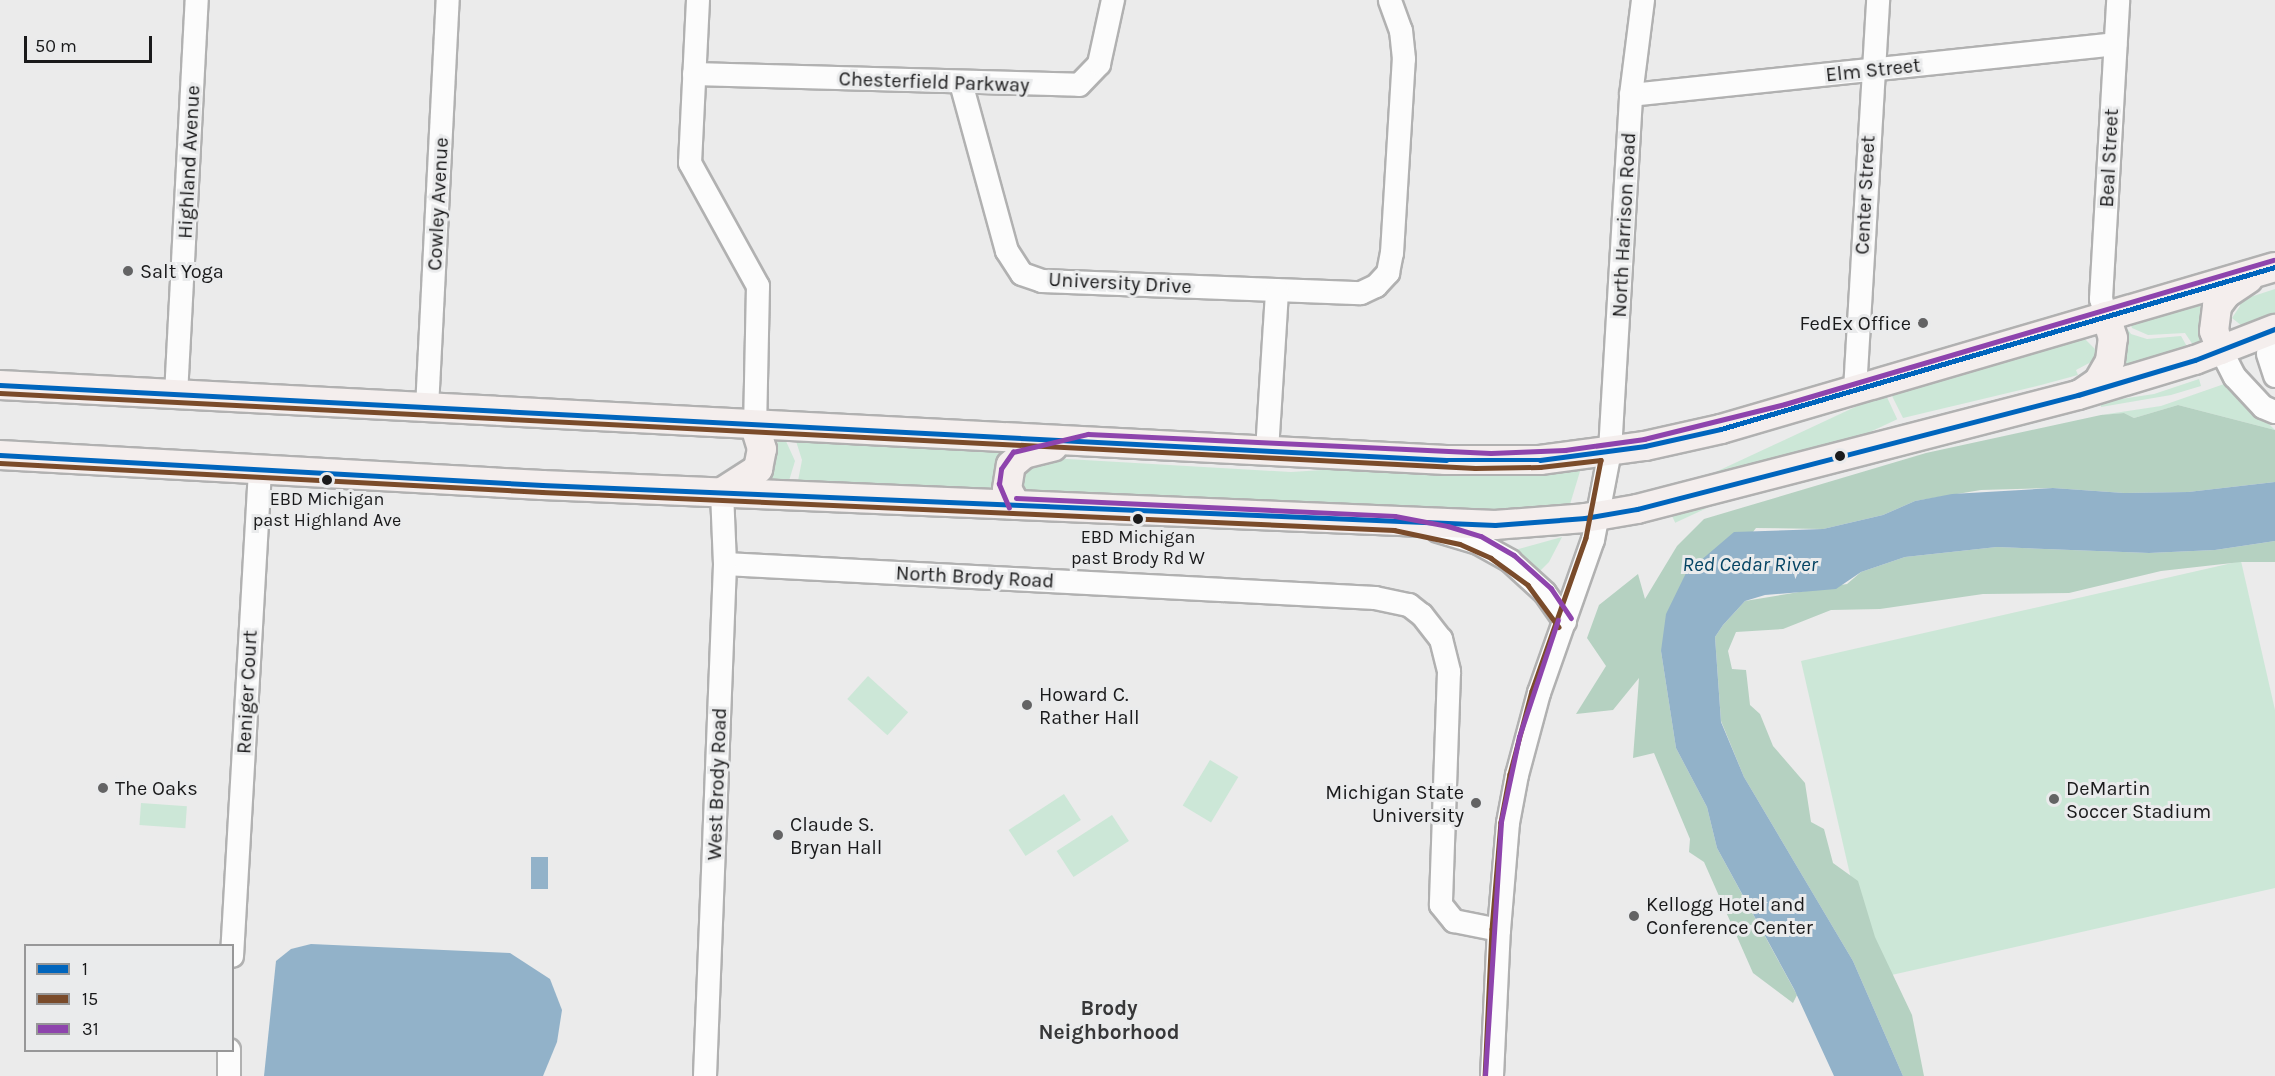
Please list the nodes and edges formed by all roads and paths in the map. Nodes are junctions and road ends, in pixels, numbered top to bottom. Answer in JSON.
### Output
{"nodes":[{"id":1,"x":197,"y":0,"type":"edge"},
{"id":2,"x":448,"y":0,"type":"edge"},
{"id":3,"x":698,"y":0,"type":"edge"},
{"id":4,"x":1113,"y":0,"type":"edge"},
{"id":5,"x":1390,"y":0,"type":"edge"},
{"id":6,"x":1643,"y":0,"type":"edge"},
{"id":7,"x":1878,"y":0,"type":"edge"},
{"id":8,"x":2118,"y":0,"type":"edge"},
{"id":9,"x":2115,"y":44,"type":"junction"},
{"id":10,"x":1872,"y":70,"type":"junction"},
{"id":11,"x":694,"y":74,"type":"junction"},
{"id":12,"x":961,"y":83,"type":"junction"},
{"id":13,"x":1631,"y":95,"type":"junction"},
{"id":14,"x":2270,"y":268,"type":"edge"},
{"id":15,"x":1277,"y":290,"type":"junction"},
{"id":16,"x":2106,"y":316,"type":"junction"},
{"id":17,"x":2274,"y":329,"type":"edge"},
{"id":18,"x":2221,"y":350,"type":"junction"},
{"id":19,"x":2275,"y":376,"type":"edge"},
{"id":20,"x":0,"y":385,"type":"edge"},
{"id":21,"x":1855,"y":390,"type":"junction"},
{"id":22,"x":176,"y":395,"type":"junction"},
{"id":23,"x":2078,"y":395,"type":"junction"},
{"id":24,"x":427,"y":408,"type":"junction"},
{"id":25,"x":2275,"y":412,"type":"edge"},
{"id":26,"x":755,"y":426,"type":"junction"},
{"id":27,"x":1090,"y":441,"type":"junction"},
{"id":28,"x":1267,"y":451,"type":"junction"},
{"id":29,"x":1610,"y":451,"type":"junction"},
{"id":30,"x":0,"y":456,"type":"edge"},
{"id":31,"x":260,"y":470,"type":"junction"},
{"id":32,"x":722,"y":492,"type":"junction"},
{"id":33,"x":1016,"y":505,"type":"junction"},
{"id":34,"x":1599,"y":516,"type":"junction"},
{"id":35,"x":1395,"y":523,"type":"junction"},
{"id":36,"x":725,"y":564,"type":"junction"},
{"id":37,"x":1565,"y":622,"type":"junction"},
{"id":38,"x":1498,"y":930,"type":"junction"},
{"id":39,"x":233,"y":944,"type":"edge"},
{"id":40,"x":229,"y":1052,"type":"edge"},
{"id":41,"x":229,"y":1076,"type":"edge"},
{"id":42,"x":705,"y":1076,"type":"edge"},
{"id":43,"x":1491,"y":1076,"type":"edge"}],
"edges":[{"from":1,"to":22,"type":"street","name":"Highland Avenue"},
{"from":2,"to":24,"type":"street","name":"Cowley Avenue"},
{"from":3,"to":11,"type":"street"},
{"from":4,"to":12,"type":"street","name":"Chesterfield Parkway"},
{"from":5,"to":15,"type":"street","name":"University Drive"},
{"from":6,"to":13,"type":"street","name":"North Harrison Road"},
{"from":7,"to":10,"type":"street","name":"Center Street"},
{"from":8,"to":9,"type":"street","name":"Beal Street"},
{"from":9,"to":10,"type":"street","name":"Elm Street"},
{"from":9,"to":16,"type":"street","name":"Beal Street"},
{"from":10,"to":13,"type":"street","name":"Elm Street"},
{"from":10,"to":21,"type":"street","name":"Center Street"},
{"from":11,"to":12,"type":"street","name":"Chesterfield Parkway"},
{"from":11,"to":26,"type":"street"},
{"from":12,"to":15,"type":"street","name":"University Drive"},
{"from":13,"to":29,"type":"street","name":"North Harrison Road"},
{"from":14,"to":16,"type":"main road"},
{"from":14,"to":18,"type":"main road"},
{"from":15,"to":28,"type":"street"},
{"from":16,"to":21,"type":"main road"},
{"from":16,"to":23,"type":"main road"},
{"from":17,"to":18,"type":"main road"},
{"from":17,"to":19,"type":"street"},
{"from":18,"to":23,"type":"main road"},
{"from":18,"to":25,"type":"street"},
{"from":20,"to":22,"type":"main road"},
{"from":21,"to":29,"type":"main road"},
{"from":22,"to":24,"type":"main road"},
{"from":23,"to":34,"type":"main road"},
{"from":24,"to":26,"type":"main road"},
{"from":26,"to":27,"type":"main road"},
{"from":26,"to":32,"type":"main road"},
{"from":27,"to":28,"type":"main road"},
{"from":27,"to":33,"type":"main road"},
{"from":28,"to":29,"type":"main road"},
{"from":29,"to":34,"type":"street","name":"North Harrison Road"},
{"from":30,"to":31,"type":"main road"},
{"from":31,"to":32,"type":"main road"},
{"from":31,"to":39,"type":"street","name":"Reniger Court"},
{"from":32,"to":33,"type":"main road"},
{"from":32,"to":36,"type":"street","name":"West Brody Road"},
{"from":33,"to":35,"type":"main road"},
{"from":34,"to":35,"type":"main road"},
{"from":34,"to":37,"type":"street","name":"North Harrison Road"},
{"from":35,"to":37,"type":"street"},
{"from":36,"to":38,"type":"street","name":"North Brody Road"},
{"from":36,"to":42,"type":"street","name":"West Brody Road"},
{"from":37,"to":38,"type":"street","name":"North Harrison Road"},
{"from":38,"to":43,"type":"street","name":"North Harrison Road"},
{"from":40,"to":41,"type":"street"}]}
